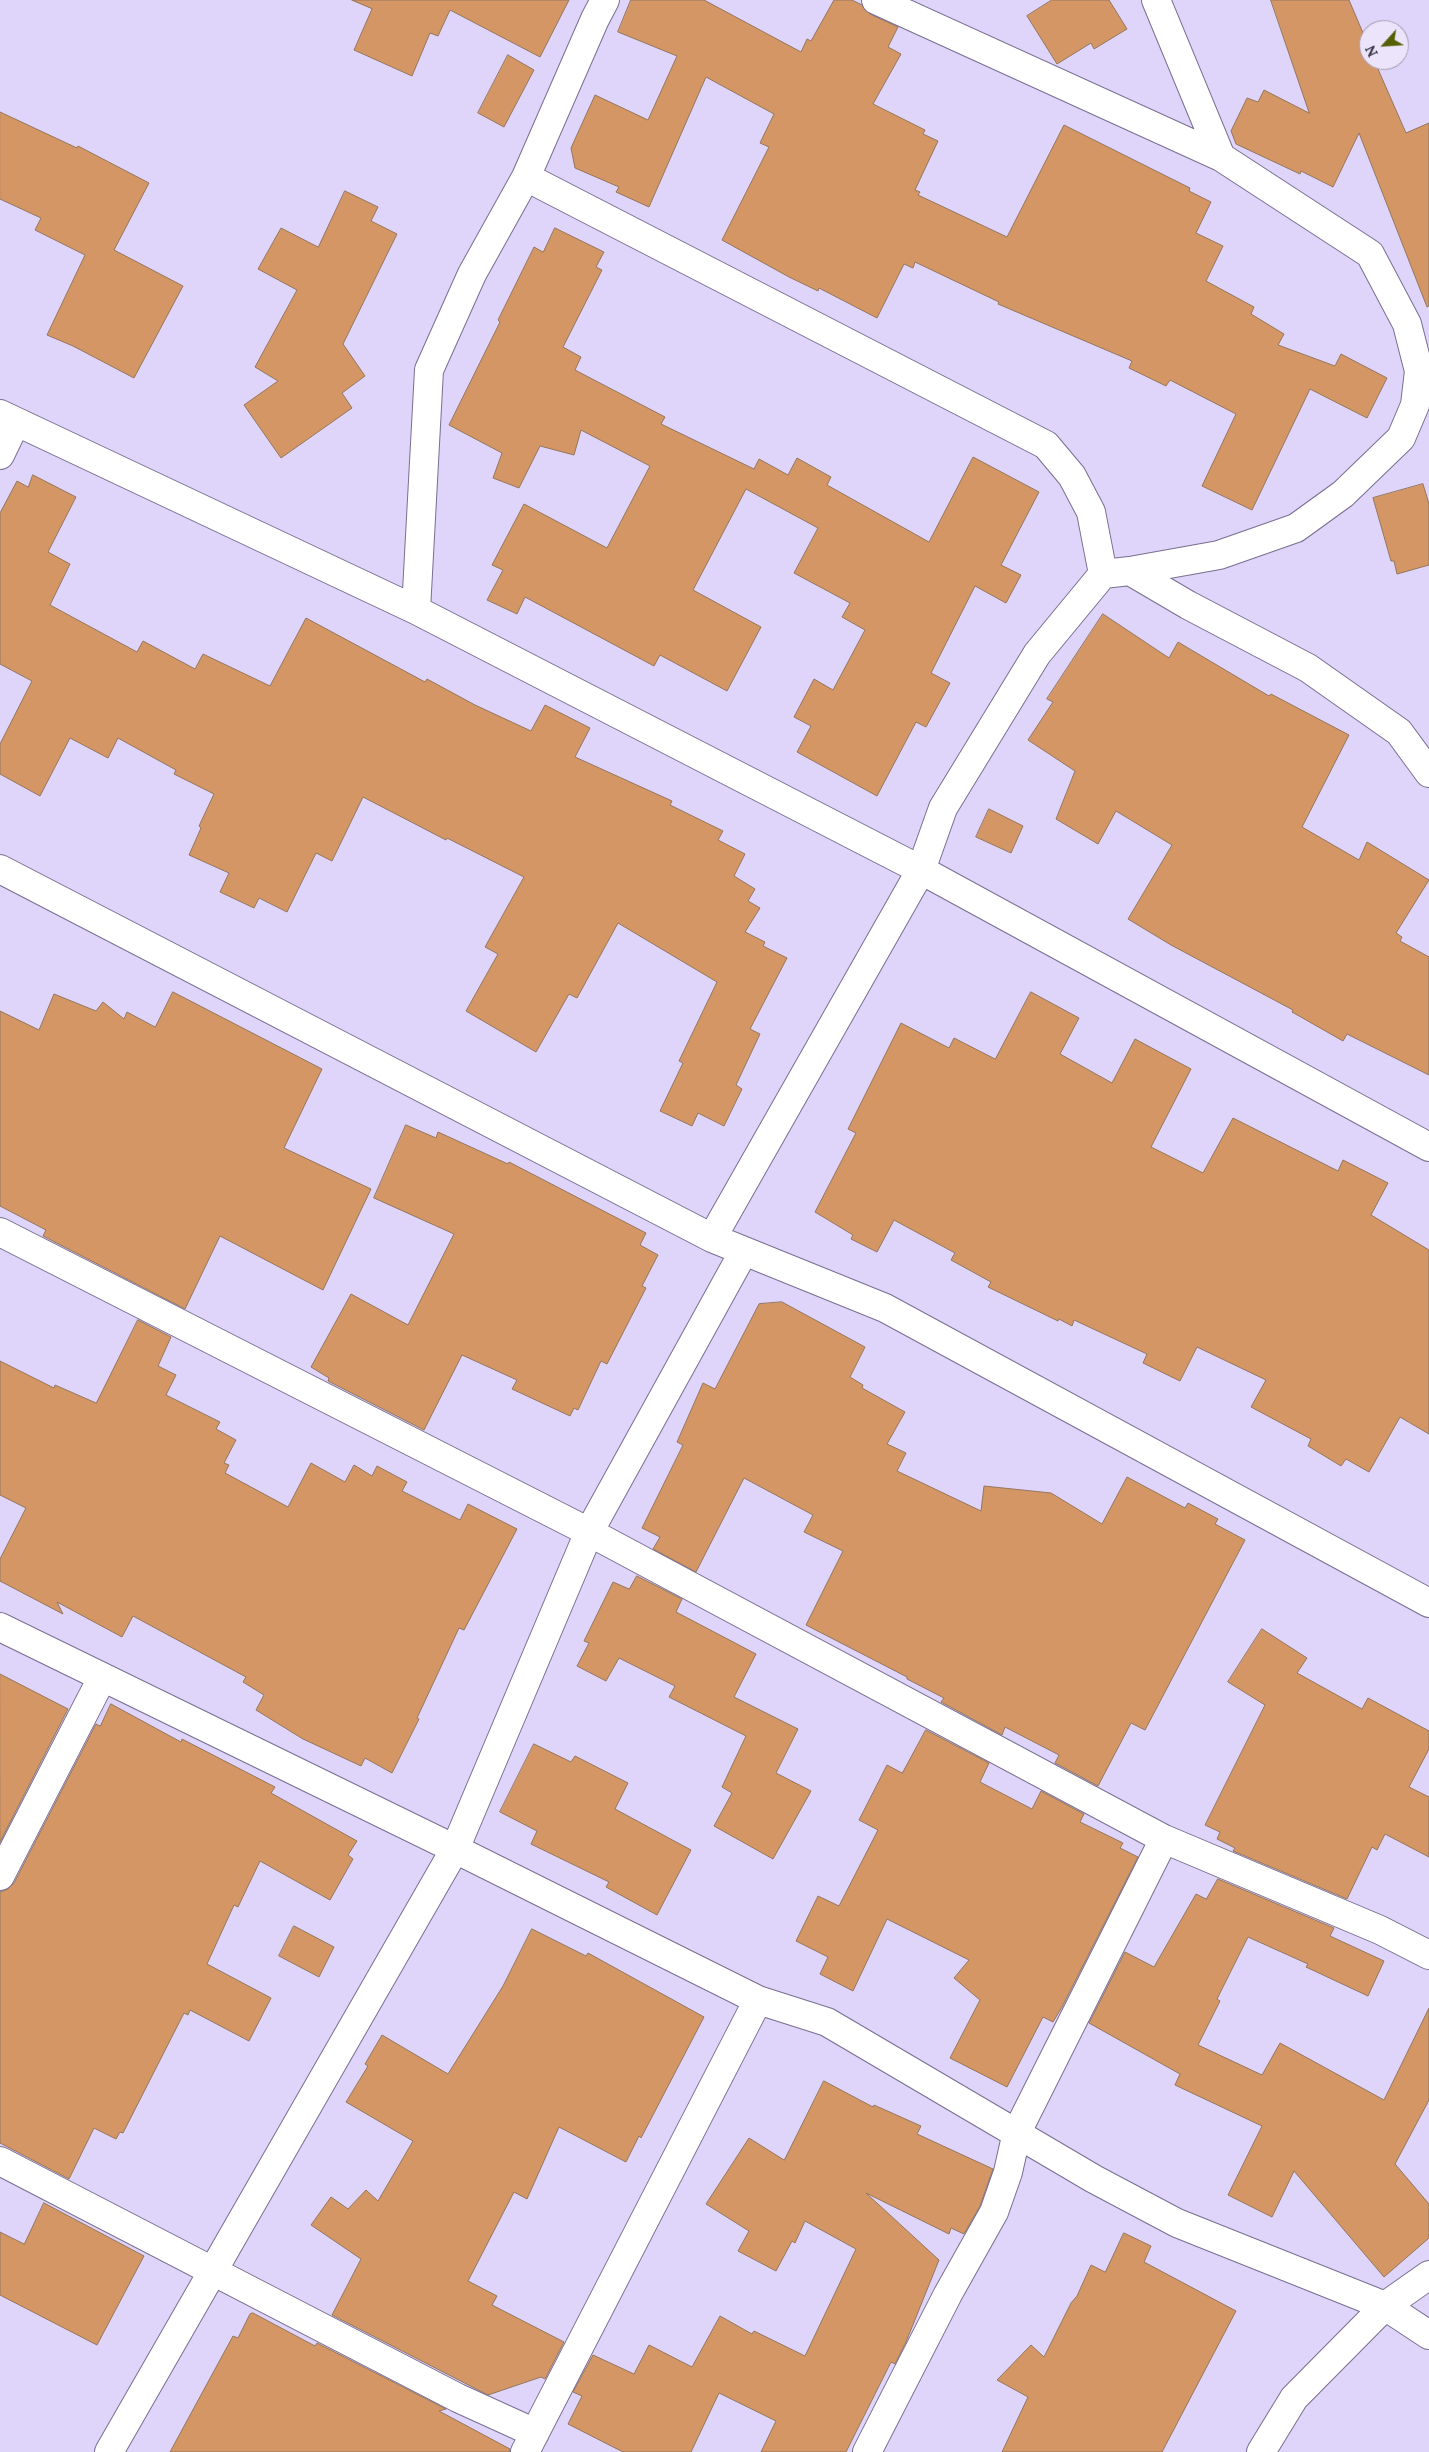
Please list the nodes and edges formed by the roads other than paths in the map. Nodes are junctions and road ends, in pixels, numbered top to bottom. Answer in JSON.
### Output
{"nodes":[{"id":1,"x":605,"y":0,"type":"edge"},
{"id":2,"x":876,"y":0,"type":"edge"},
{"id":3,"x":1156,"y":0,"type":"edge"},
{"id":4,"x":1221,"y":157,"type":"junction"},
{"id":5,"x":526,"y":177,"type":"junction"},
{"id":6,"x":8,"y":418,"type":"edge"},
{"id":7,"x":0,"y":456,"type":"edge"},
{"id":8,"x":1130,"y":571,"type":"junction"},
{"id":9,"x":1103,"y":574,"type":"junction"},
{"id":10,"x":416,"y":610,"type":"junction"},
{"id":11,"x":1429,"y":773,"type":"edge"},
{"id":12,"x":0,"y":869,"type":"edge"},
{"id":13,"x":920,"y":870,"type":"junction"},
{"id":14,"x":1426,"y":1141,"type":"edge"},
{"id":15,"x":0,"y":1232,"type":"edge"},
{"id":16,"x":712,"y":1238,"type":"junction"},
{"id":17,"x":744,"y":1250,"type":"junction"},
{"id":18,"x":589,"y":1532,"type":"junction"},
{"id":19,"x":1429,"y":1603,"type":"edge"},
{"id":20,"x":0,"y":1627,"type":"edge"},
{"id":21,"x":102,"y":1678,"type":"junction"},
{"id":22,"x":1164,"y":1839,"type":"junction"},
{"id":23,"x":455,"y":1849,"type":"junction"},
{"id":24,"x":0,"y":1876,"type":"edge"},
{"id":25,"x":1429,"y":1955,"type":"edge"},
{"id":26,"x":758,"y":2000,"type":"junction"},
{"id":27,"x":1017,"y":2132,"type":"junction"},
{"id":28,"x":0,"y":2161,"type":"edge"},
{"id":29,"x":213,"y":2270,"type":"junction"},
{"id":30,"x":1429,"y":2275,"type":"edge"},
{"id":31,"x":1385,"y":2306,"type":"junction"},
{"id":32,"x":1429,"y":2335,"type":"edge"},
{"id":33,"x":530,"y":2442,"type":"edge"},
{"id":34,"x":109,"y":2452,"type":"edge"},
{"id":35,"x":867,"y":2452,"type":"edge"},
{"id":36,"x":1261,"y":2452,"type":"edge"}],
"edges":[{"from":1,"to":5,"type":"street"},
{"from":2,"to":4,"type":"street"},
{"from":3,"to":4,"type":"street"},
{"from":4,"to":8,"type":"street"},
{"from":5,"to":9,"type":"street"},
{"from":5,"to":10,"type":"street"},
{"from":6,"to":7,"type":"street"},
{"from":6,"to":10,"type":"street"},
{"from":8,"to":9,"type":"street"},
{"from":8,"to":11,"type":"street"},
{"from":9,"to":13,"type":"street"},
{"from":10,"to":13,"type":"street"},
{"from":12,"to":16,"type":"street"},
{"from":13,"to":14,"type":"street"},
{"from":13,"to":16,"type":"street"},
{"from":15,"to":18,"type":"street"},
{"from":16,"to":17,"type":"street"},
{"from":17,"to":18,"type":"street"},
{"from":17,"to":19,"type":"street"},
{"from":18,"to":22,"type":"street"},
{"from":18,"to":23,"type":"street"},
{"from":20,"to":21,"type":"street"},
{"from":21,"to":23,"type":"street"},
{"from":21,"to":24,"type":"street"},
{"from":22,"to":25,"type":"street"},
{"from":22,"to":27,"type":"street"},
{"from":23,"to":26,"type":"street"},
{"from":23,"to":29,"type":"street"},
{"from":26,"to":27,"type":"street"},
{"from":26,"to":33,"type":"street"},
{"from":27,"to":31,"type":"street"},
{"from":27,"to":35,"type":"street"},
{"from":28,"to":29,"type":"street"},
{"from":29,"to":33,"type":"street"},
{"from":29,"to":34,"type":"street"},
{"from":30,"to":31,"type":"street"},
{"from":31,"to":32,"type":"street"},
{"from":31,"to":36,"type":"street"}]}
